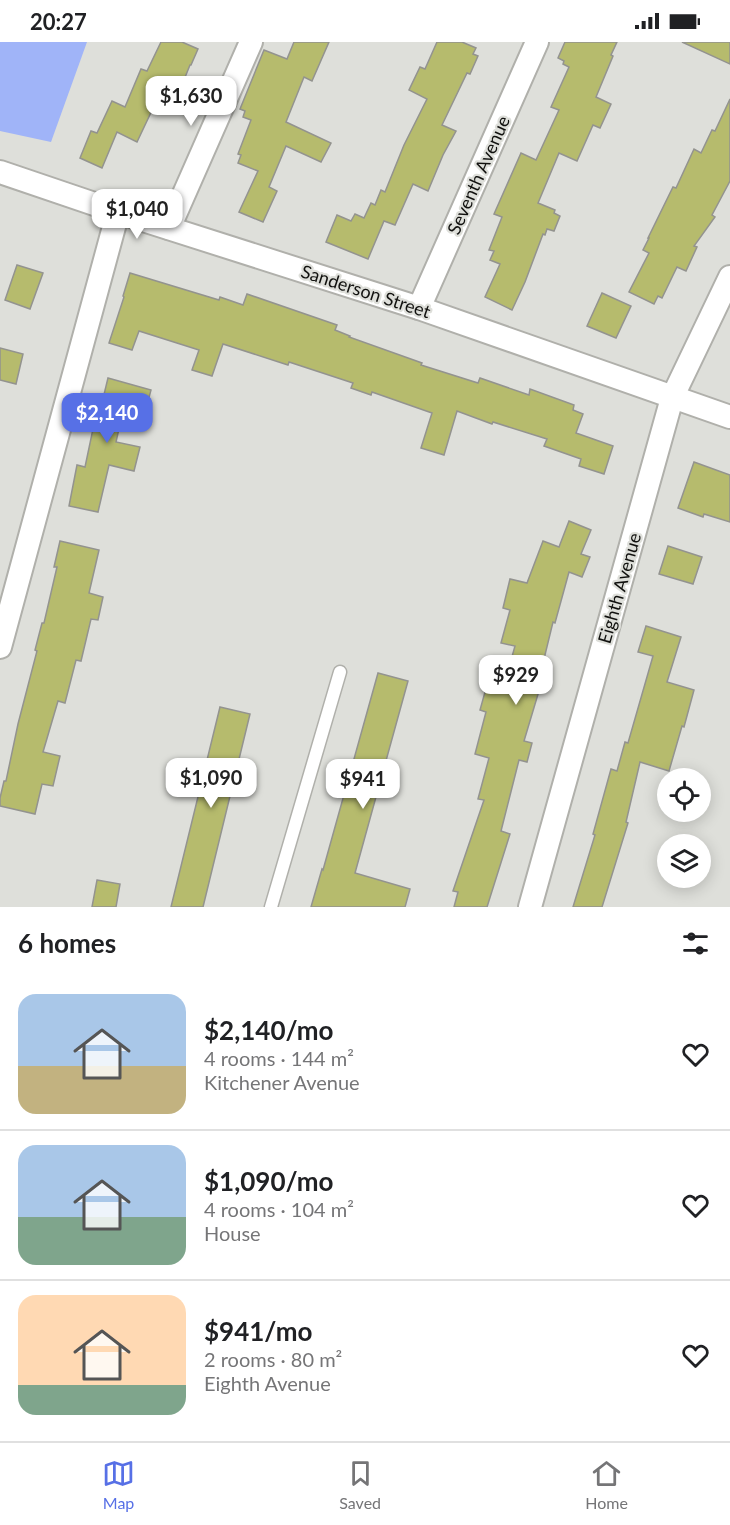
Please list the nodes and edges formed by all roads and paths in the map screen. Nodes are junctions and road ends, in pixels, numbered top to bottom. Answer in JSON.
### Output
{"nodes":[{"id":1,"x":251,"y":42,"type":"edge"},
{"id":2,"x":537,"y":42,"type":"edge"},
{"id":3,"x":0,"y":172,"type":"edge"},
{"id":4,"x":118,"y":212,"type":"junction"},
{"id":5,"x":169,"y":228,"type":"junction"},
{"id":6,"x":730,"y":277,"type":"edge"},
{"id":7,"x":419,"y":308,"type":"junction"},
{"id":8,"x":672,"y":398,"type":"junction"},
{"id":9,"x":730,"y":417,"type":"edge"},
{"id":10,"x":0,"y":647,"type":"edge"},
{"id":11,"x":340,"y":672,"type":"dead end"},
{"id":12,"x":271,"y":907,"type":"edge"},
{"id":13,"x":530,"y":907,"type":"edge"}],
"edges":[{"from":1,"to":5,"type":"street"},
{"from":2,"to":7,"type":"street","name":"Seventh Avenue"},
{"from":3,"to":4,"type":"street","name":"Sanderson Street"},
{"from":4,"to":5,"type":"street","name":"Sanderson Street"},
{"from":4,"to":10,"type":"street"},
{"from":5,"to":7,"type":"street","name":"Sanderson Street"},
{"from":6,"to":8,"type":"street","name":"Eighth Avenue"},
{"from":7,"to":8,"type":"street","name":"Sanderson Street"},
{"from":8,"to":9,"type":"street","name":"Sanderson Street"},
{"from":8,"to":13,"type":"street","name":"Eighth Avenue"},
{"from":11,"to":12,"type":"lane"}]}
